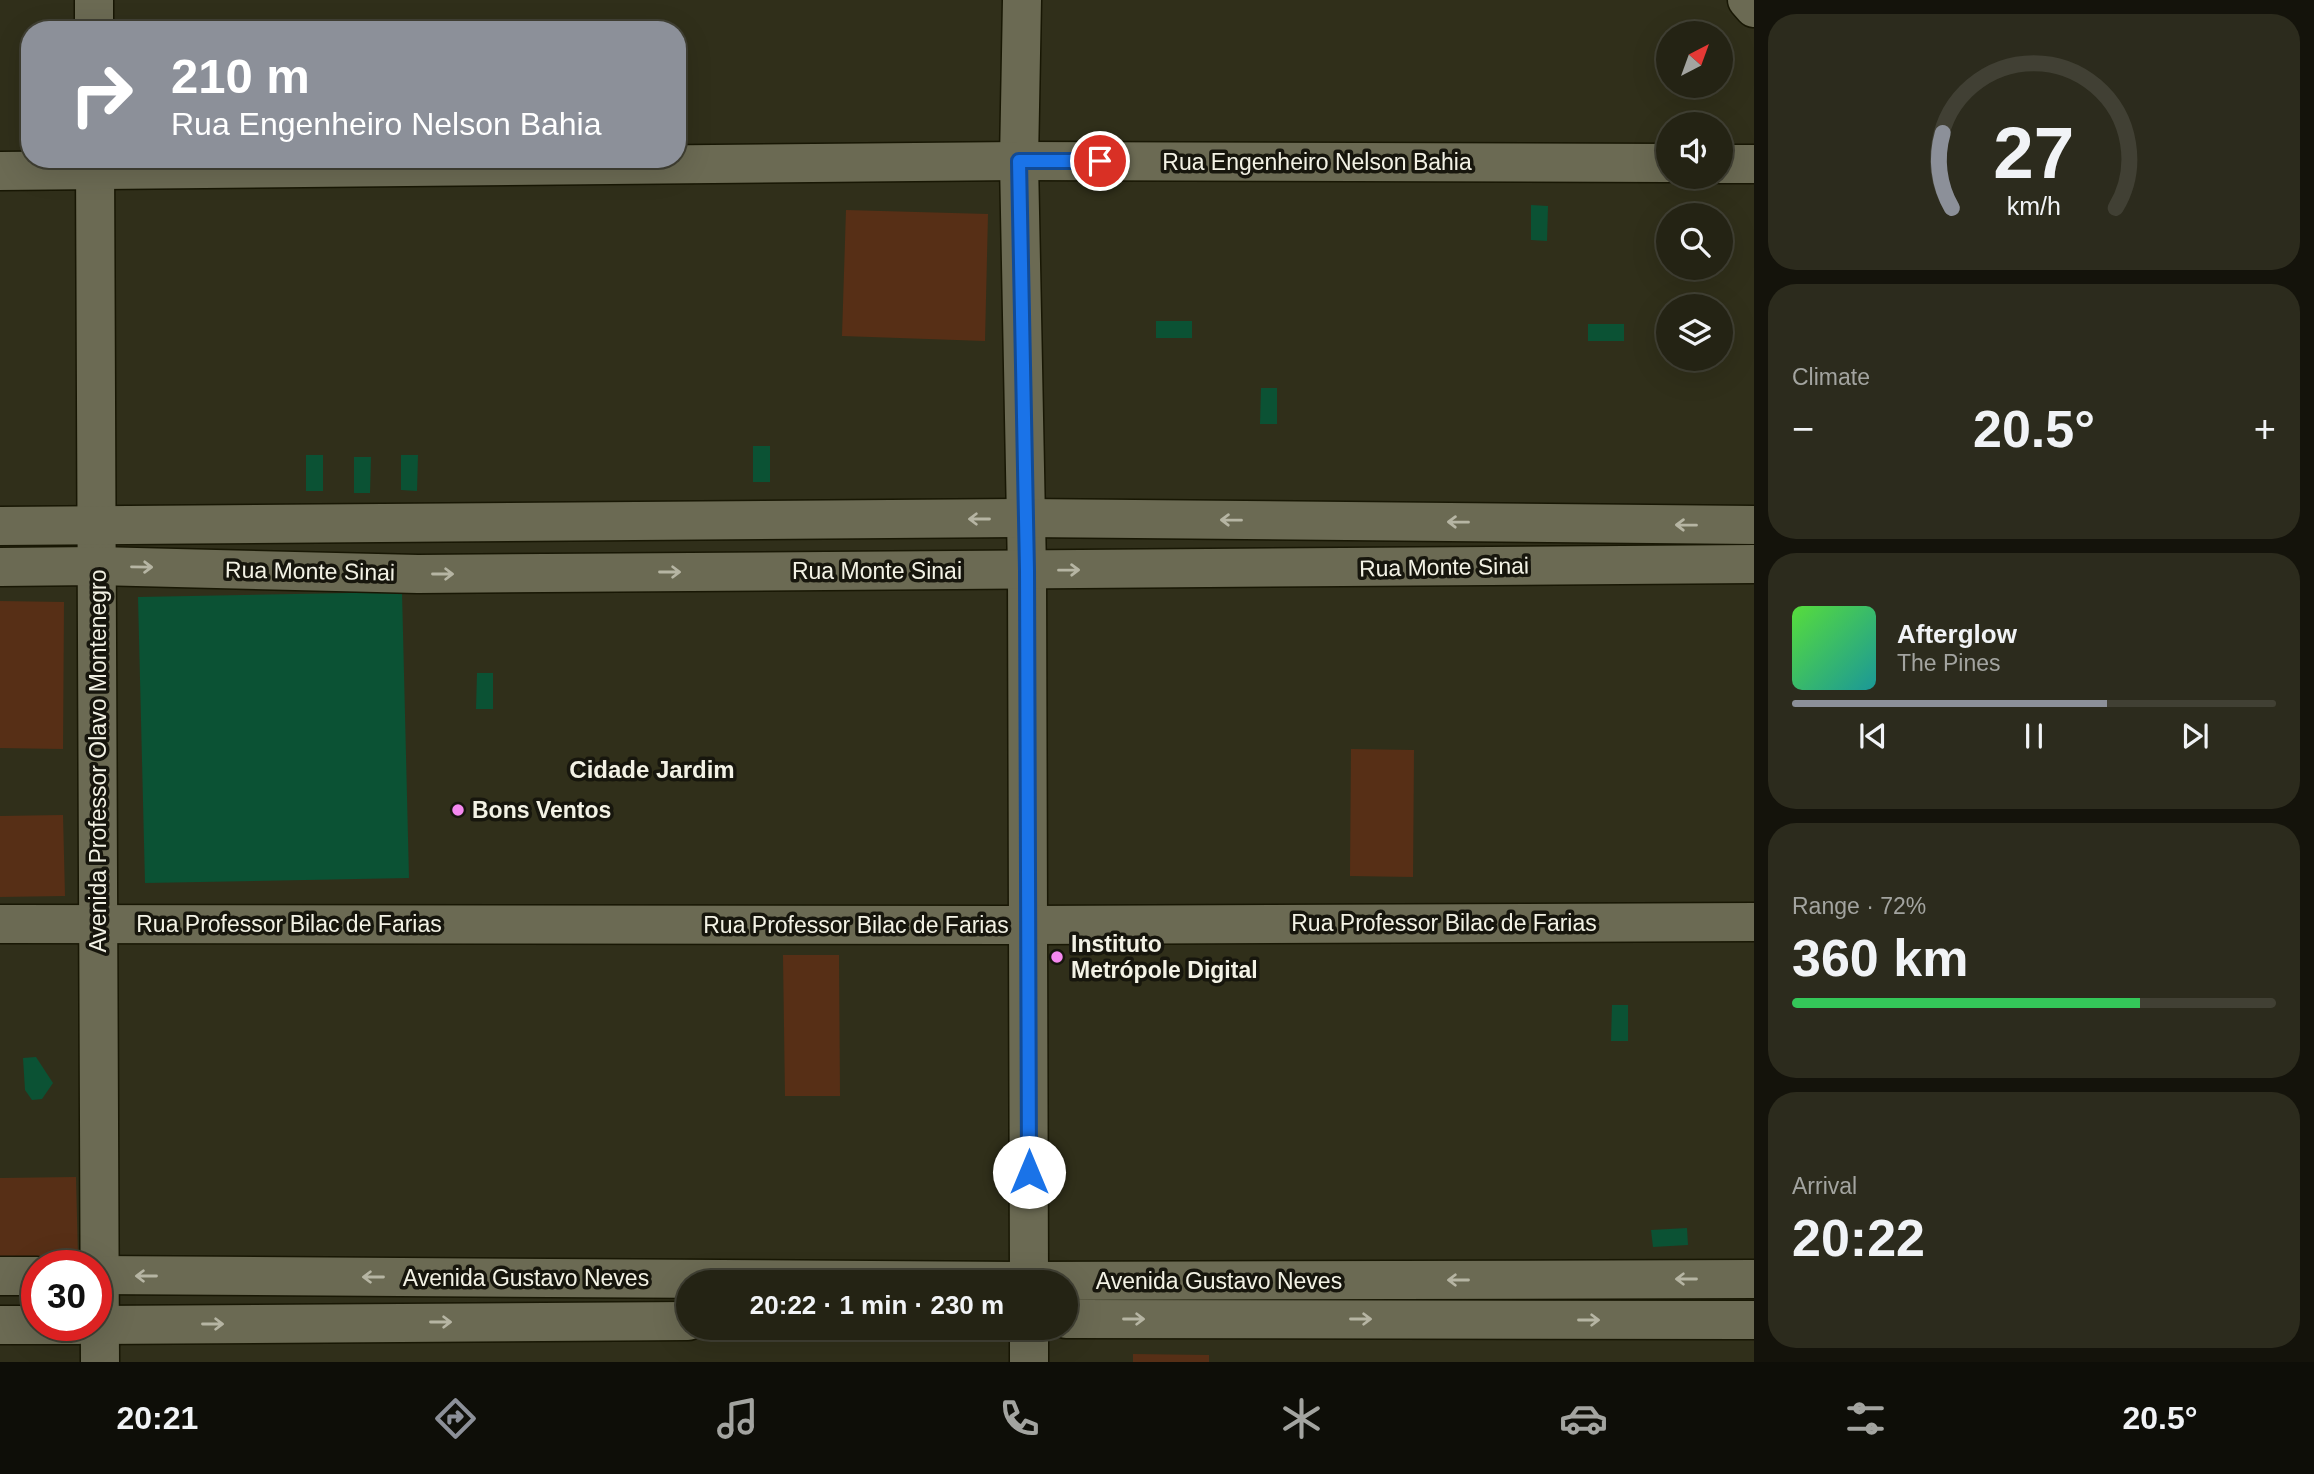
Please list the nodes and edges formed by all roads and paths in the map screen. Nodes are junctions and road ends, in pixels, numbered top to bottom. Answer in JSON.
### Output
{"nodes":[{"id":1,"x":94,"y":0,"type":"edge"},
{"id":2,"x":1023,"y":0,"type":"edge"},
{"id":3,"x":1746,"y":0,"type":"edge"},
{"id":4,"x":1754,"y":8,"type":"edge"},
{"id":5,"x":94,"y":21,"type":"edge"},
{"id":6,"x":1019,"y":161,"type":"junction"},
{"id":7,"x":686,"y":162,"type":"edge"},
{"id":8,"x":1656,"y":163,"type":"edge"},
{"id":9,"x":1733,"y":164,"type":"edge"},
{"id":10,"x":1754,"y":164,"type":"edge"},
{"id":11,"x":48,"y":168,"type":"edge"},
{"id":12,"x":95,"y":168,"type":"edge"},
{"id":13,"x":0,"y":171,"type":"edge"},
{"id":14,"x":1026,"y":518,"type":"junction"},
{"id":15,"x":97,"y":525,"type":"junction"},
{"id":16,"x":1754,"y":525,"type":"edge"},
{"id":17,"x":0,"y":526,"type":"edge"},
{"id":18,"x":1754,"y":564,"type":"edge"},
{"id":19,"x":97,"y":566,"type":"junction"},
{"id":20,"x":0,"y":567,"type":"edge"},
{"id":21,"x":1027,"y":570,"type":"junction"},
{"id":22,"x":1754,"y":922,"type":"edge"},
{"id":23,"x":0,"y":924,"type":"edge"},
{"id":24,"x":99,"y":924,"type":"junction"},
{"id":25,"x":1030,"y":925,"type":"junction"},
{"id":26,"x":98,"y":1250,"type":"edge"},
{"id":27,"x":1029,"y":1270,"type":"edge"},
{"id":28,"x":112,"y":1275,"type":"edge"},
{"id":29,"x":0,"y":1276,"type":"edge"},
{"id":30,"x":21,"y":1276,"type":"edge"},
{"id":31,"x":676,"y":1279,"type":"edge"},
{"id":32,"x":1754,"y":1279,"type":"edge"},
{"id":33,"x":1078,"y":1282,"type":"edge"},
{"id":34,"x":1078,"y":1319,"type":"edge"},
{"id":35,"x":1754,"y":1320,"type":"edge"},
{"id":36,"x":676,"y":1321,"type":"edge"},
{"id":37,"x":0,"y":1325,"type":"edge"},
{"id":38,"x":21,"y":1325,"type":"edge"},
{"id":39,"x":112,"y":1325,"type":"edge"},
{"id":40,"x":1028,"y":1340,"type":"edge"},
{"id":41,"x":95,"y":1341,"type":"edge"},
{"id":42,"x":100,"y":1362,"type":"edge"},
{"id":43,"x":1029,"y":1362,"type":"edge"}],
"edges":[{"from":1,"to":5,"type":"street"},
{"from":2,"to":6,"type":"street"},
{"from":3,"to":4,"type":"street"},
{"from":6,"to":7,"type":"street","name":"Rua Engenheiro Nelson Bahia"},
{"from":6,"to":8,"type":"street","name":"Rua Engenheiro Nelson Bahia"},
{"from":6,"to":14,"type":"street"},
{"from":9,"to":10,"type":"street"},
{"from":11,"to":13,"type":"street","name":"Rua Engenheiro Nelson Bahia"},
{"from":12,"to":15,"type":"street","name":"Avenida Professor Olavo Montenegro"},
{"from":14,"to":15,"type":"street","name":"Rua Monte Sinai","one_way":true},
{"from":16,"to":14,"type":"street","name":"Rua Monte Sinai","one_way":true},
{"from":14,"to":21,"type":"street"},
{"from":15,"to":17,"type":"street","name":"Rua Monte Sinai"},
{"from":15,"to":19,"type":"street","name":"Avenida Professor Olavo Montenegro"},
{"from":21,"to":18,"type":"street","name":"Rua Monte Sinai","one_way":true},
{"from":19,"to":20,"type":"street","name":"Rua Monte Sinai"},
{"from":19,"to":21,"type":"street","name":"Rua Monte Sinai","one_way":true},
{"from":19,"to":24,"type":"street","name":"Avenida Professor Olavo Montenegro"},
{"from":21,"to":25,"type":"street"},
{"from":22,"to":25,"type":"street","name":"Rua Professor Bilac de Farias"},
{"from":23,"to":24,"type":"street","name":"Rua Professor Bilac de Farias"},
{"from":24,"to":25,"type":"street","name":"Rua Professor Bilac de Farias"},
{"from":24,"to":26,"type":"street","name":"Avenida Professor Olavo Montenegro"},
{"from":25,"to":27,"type":"street"},
{"from":31,"to":28,"type":"street","name":"Avenida Gustavo Neves","one_way":true},
{"from":29,"to":30,"type":"street"},
{"from":32,"to":33,"type":"street","name":"Avenida Gustavo Neves","one_way":true},
{"from":34,"to":35,"type":"street","name":"Avenida Gustavo Neves","one_way":true},
{"from":39,"to":36,"type":"street","name":"Avenida Gustavo Neves","one_way":true},
{"from":37,"to":38,"type":"street","name":"Avenida Gustavo Neves"},
{"from":40,"to":43,"type":"street"},
{"from":41,"to":42,"type":"street","name":"Avenida Professor Olavo Montenegro"}]}
